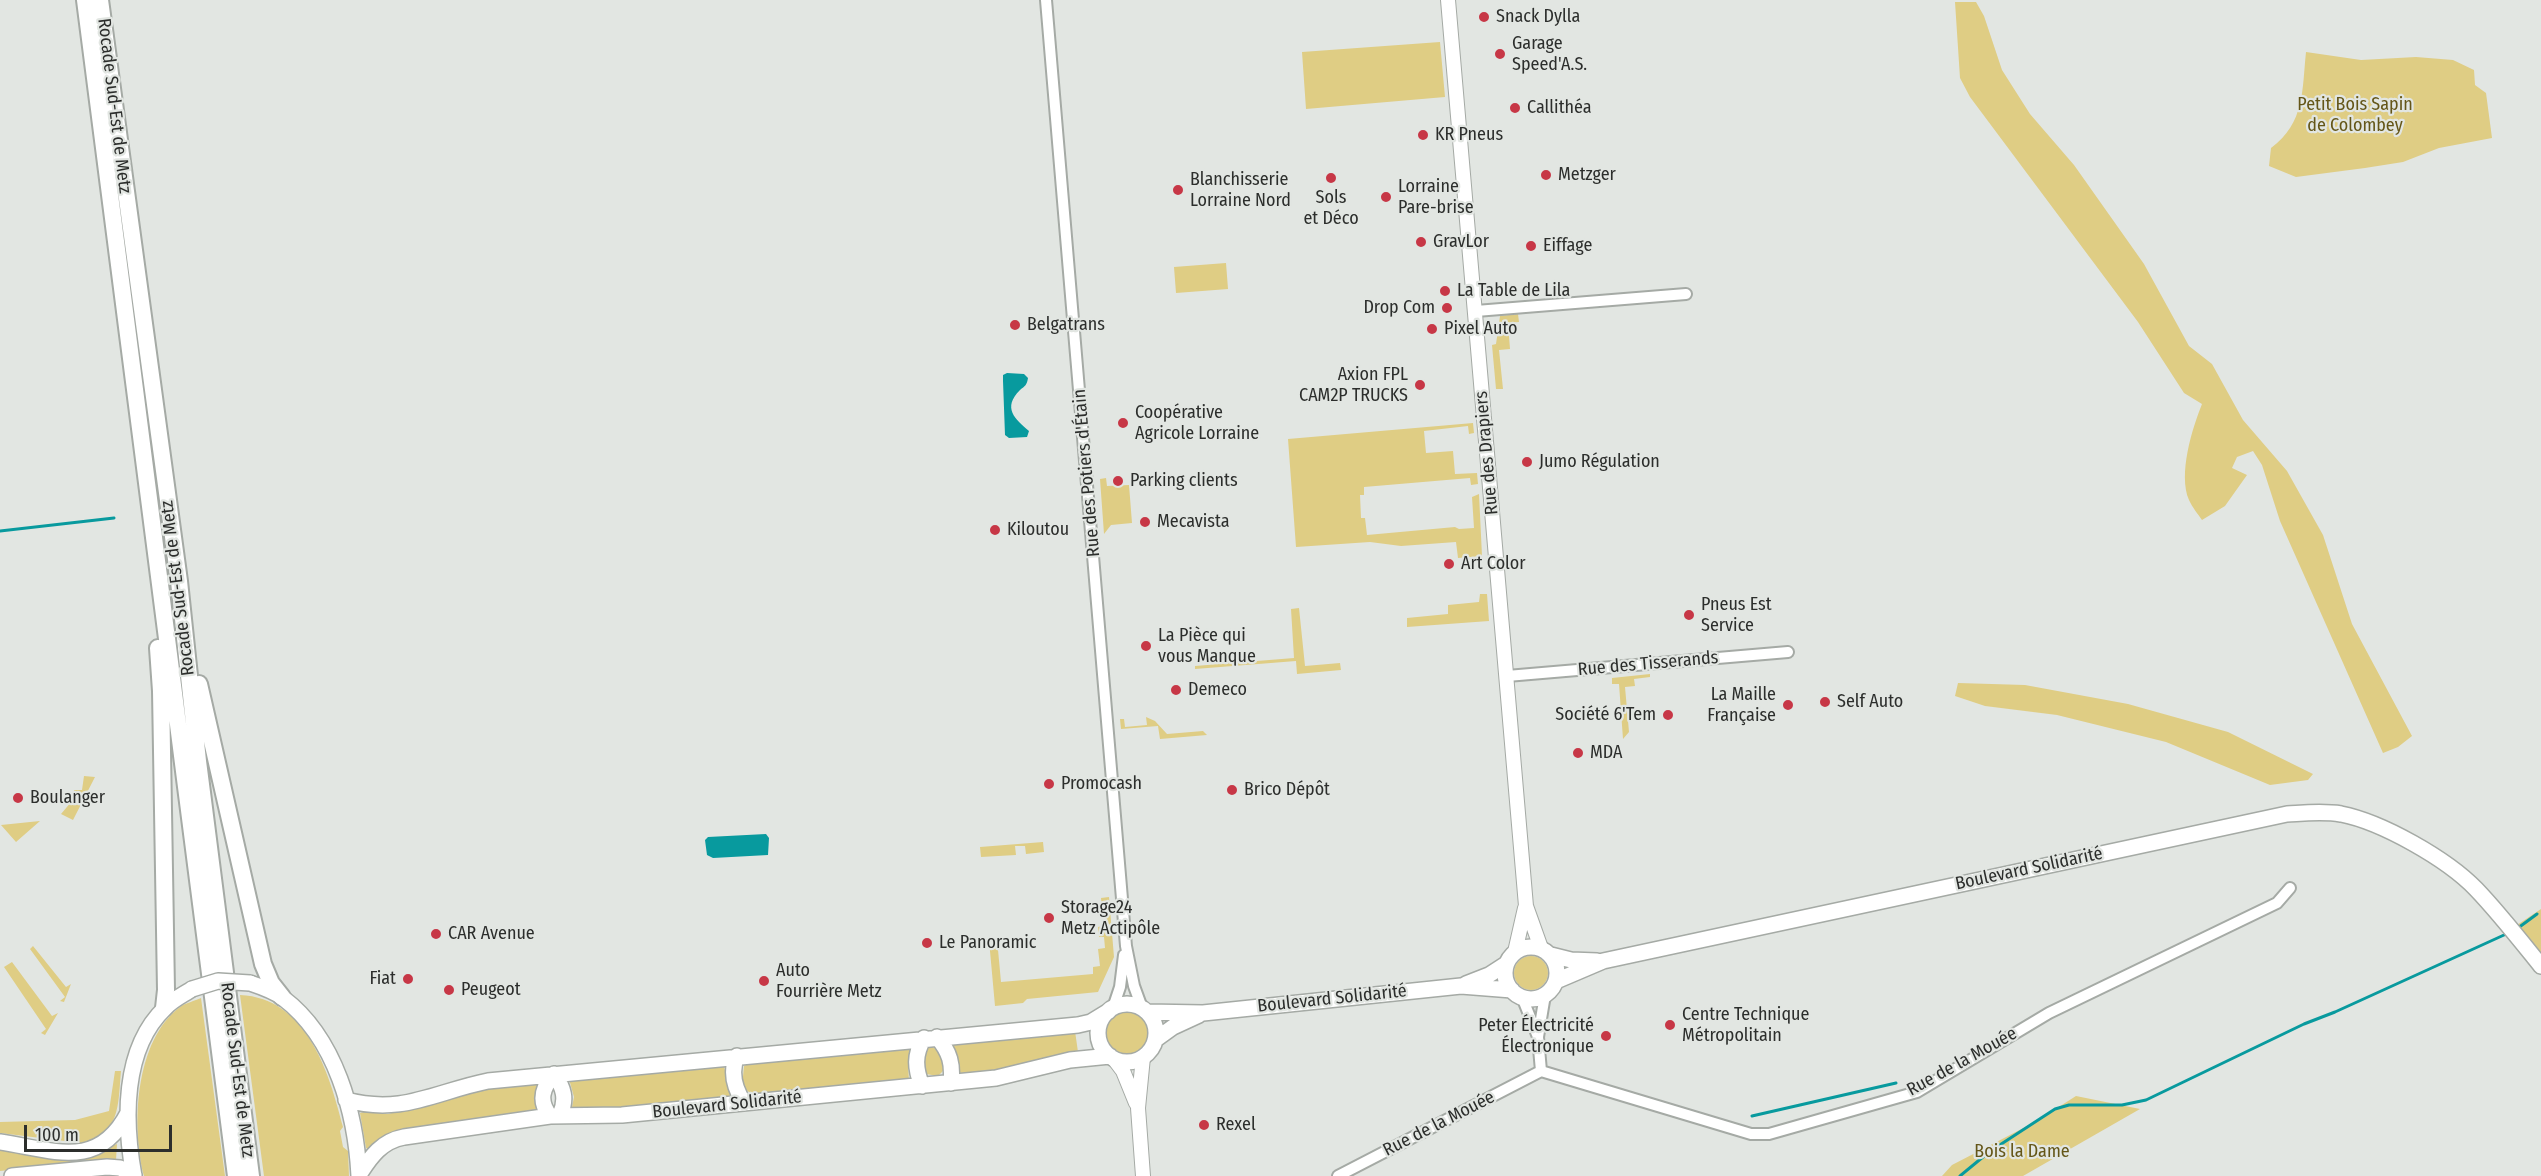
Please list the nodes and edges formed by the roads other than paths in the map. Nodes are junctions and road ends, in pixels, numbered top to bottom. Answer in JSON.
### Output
{"nodes":[{"id":1,"x":1046,"y":0,"type":"edge"},
{"id":2,"x":1449,"y":0,"type":"edge"},
{"id":3,"x":93,"y":4,"type":"edge"},
{"id":4,"x":1686,"y":294,"type":"dead end"},
{"id":5,"x":1476,"y":311,"type":"junction"},
{"id":6,"x":153,"y":527,"type":"junction"},
{"id":7,"x":179,"y":581,"type":"junction"},
{"id":8,"x":1788,"y":651,"type":"dead end"},
{"id":9,"x":1507,"y":676,"type":"junction"},
{"id":10,"x":2289,"y":888,"type":"dead end"},
{"id":11,"x":1526,"y":906,"type":"junction"},
{"id":12,"x":1126,"y":946,"type":"junction"},
{"id":13,"x":1546,"y":952,"type":"junction"},
{"id":14,"x":1511,"y":958,"type":"junction"},
{"id":15,"x":1603,"y":961,"type":"junction"},
{"id":16,"x":2541,"y":966,"type":"edge"},
{"id":17,"x":1556,"y":981,"type":"junction"},
{"id":18,"x":1461,"y":986,"type":"junction"},
{"id":19,"x":1517,"y":994,"type":"junction"},
{"id":20,"x":1545,"y":995,"type":"junction"},
{"id":21,"x":282,"y":997,"type":"junction"},
{"id":22,"x":164,"y":1008,"type":"junction"},
{"id":23,"x":1111,"y":1009,"type":"junction"},
{"id":24,"x":1144,"y":1010,"type":"junction"},
{"id":25,"x":1203,"y":1013,"type":"junction"},
{"id":26,"x":930,"y":1037,"type":"junction"},
{"id":27,"x":1538,"y":1037,"type":"junction"},
{"id":28,"x":1155,"y":1040,"type":"junction"},
{"id":29,"x":737,"y":1056,"type":"junction"},
{"id":30,"x":1112,"y":1057,"type":"junction"},
{"id":31,"x":1143,"y":1057,"type":"junction"},
{"id":32,"x":1540,"y":1071,"type":"junction"},
{"id":33,"x":554,"y":1074,"type":"junction"},
{"id":34,"x":951,"y":1083,"type":"junction"},
{"id":35,"x":922,"y":1086,"type":"junction"},
{"id":36,"x":346,"y":1100,"type":"junction"},
{"id":37,"x":744,"y":1102,"type":"junction"},
{"id":38,"x":1138,"y":1108,"type":"junction"},
{"id":39,"x":128,"y":1113,"type":"junction"},
{"id":40,"x":555,"y":1116,"type":"junction"},
{"id":41,"x":0,"y":1142,"type":"edge"},
{"id":42,"x":359,"y":1175,"type":"edge"},
{"id":43,"x":12,"y":1176,"type":"edge"},
{"id":44,"x":134,"y":1176,"type":"edge"},
{"id":45,"x":236,"y":1176,"type":"edge"},
{"id":46,"x":251,"y":1176,"type":"edge"},
{"id":47,"x":1143,"y":1176,"type":"edge"},
{"id":48,"x":1338,"y":1176,"type":"edge"}],
"edges":[{"from":1,"to":12,"type":"street","name":"Rue des Potiers d'Étain"},
{"from":2,"to":5,"type":"street","name":"Rue des Drapiers"},
{"from":3,"to":6,"type":"highway","name":"Rocade Sud-Est de Metz"},
{"from":3,"to":7,"type":"highway","name":"Rocade Sud-Est de Metz"},
{"from":4,"to":5,"type":"street"},
{"from":5,"to":9,"type":"street","name":"Rue des Drapiers"},
{"from":6,"to":22,"type":"highway"},
{"from":6,"to":45,"type":"highway","name":"Rocade Sud-Est de Metz"},
{"from":7,"to":21,"type":"highway"},
{"from":7,"to":46,"type":"highway","name":"Rocade Sud-Est de Metz"},
{"from":8,"to":9,"type":"street","name":"Rue des Tisserands"},
{"from":9,"to":11,"type":"street","name":"Rue des Drapiers"},
{"from":10,"to":32,"type":"street","name":"Rue de la Mouée"},
{"from":11,"to":13,"type":"street","name":"Rue des Drapiers"},
{"from":11,"to":14,"type":"street","name":"Rue des Drapiers"},
{"from":12,"to":23,"type":"street","name":"Rue des Potiers d'Étain"},
{"from":12,"to":24,"type":"street","name":"Rue des Potiers d'Étain"},
{"from":13,"to":14,"type":"main road"},
{"from":13,"to":15,"type":"main road","name":"Boulevard Solidarité"},
{"from":13,"to":17,"type":"main road"},
{"from":14,"to":18,"type":"main road","name":"Boulevard Solidarité"},
{"from":14,"to":19,"type":"main road"},
{"from":15,"to":16,"type":"main road","name":"Boulevard Solidarité"},
{"from":15,"to":17,"type":"main road","name":"Boulevard Solidarité"},
{"from":17,"to":20,"type":"main road"},
{"from":18,"to":19,"type":"main road","name":"Boulevard Solidarité"},
{"from":18,"to":25,"type":"main road","name":"Boulevard Solidarité"},
{"from":19,"to":20,"type":"main road"},
{"from":19,"to":27,"type":"street"},
{"from":20,"to":27,"type":"street"},
{"from":21,"to":22,"type":"main road","bridge":true},
{"from":21,"to":36,"type":"main road"},
{"from":22,"to":39,"type":"main road"},
{"from":23,"to":24,"type":"main road"},
{"from":23,"to":26,"type":"main road"},
{"from":23,"to":30,"type":"main road"},
{"from":24,"to":25,"type":"main road","name":"Boulevard Solidarité"},
{"from":24,"to":28,"type":"main road"},
{"from":25,"to":28,"type":"main road","name":"Boulevard Solidarité"},
{"from":26,"to":29,"type":"main road"},
{"from":26,"to":34,"type":"main road"},
{"from":26,"to":35,"type":"main road"},
{"from":27,"to":32,"type":"street"},
{"from":28,"to":31,"type":"main road"},
{"from":29,"to":33,"type":"main road"},
{"from":29,"to":37,"type":"main road"},
{"from":30,"to":31,"type":"main road"},
{"from":30,"to":34,"type":"main road","name":"Boulevard Solidarité"},
{"from":30,"to":38,"type":"street"},
{"from":31,"to":38,"type":"street"},
{"from":32,"to":48,"type":"street","name":"Rue de la Mouée"},
{"from":33,"to":36,"type":"main road"},
{"from":33,"to":40,"type":"main road"},
{"from":33,"to":40,"type":"main road"},
{"from":34,"to":35,"type":"main road","name":"Boulevard Solidarité"},
{"from":35,"to":37,"type":"main road","name":"Boulevard Solidarité"},
{"from":36,"to":42,"type":"main road"},
{"from":37,"to":40,"type":"main road","name":"Boulevard Solidarité"},
{"from":38,"to":47,"type":"street"},
{"from":39,"to":41,"type":"main road"},
{"from":39,"to":44,"type":"main road"},
{"from":40,"to":42,"type":"main road","name":"Boulevard Solidarité"},
{"from":43,"to":44,"type":"main road"}]}
